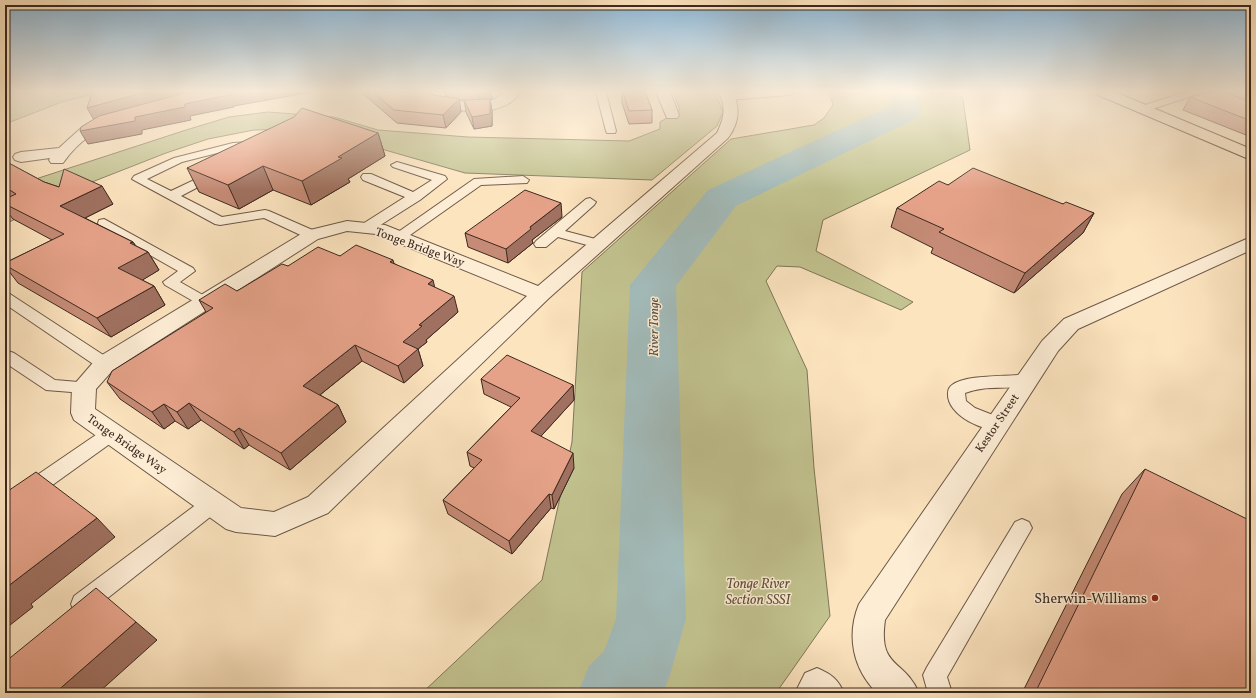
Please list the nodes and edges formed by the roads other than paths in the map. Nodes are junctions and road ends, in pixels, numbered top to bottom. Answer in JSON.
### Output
{"nodes":[{"id":1,"x":100,"y":125,"type":"edge"},
{"id":2,"x":609,"y":125,"type":"edge"},
{"id":3,"x":728,"y":125,"type":"edge"},
{"id":4,"x":1179,"y":125,"type":"edge"},
{"id":5,"x":611,"y":131,"type":"dead end"},
{"id":6,"x":1251,"y":155,"type":"edge"},
{"id":7,"x":21,"y":157,"type":"dead end"},
{"id":8,"x":249,"y":158,"type":"edge"},
{"id":9,"x":397,"y":165,"type":"dead end"},
{"id":10,"x":228,"y":168,"type":"edge"},
{"id":11,"x":367,"y":177,"type":"dead end"},
{"id":12,"x":523,"y":180,"type":"dead end"},
{"id":13,"x":171,"y":196,"type":"junction"},
{"id":14,"x":416,"y":196,"type":"junction"},
{"id":15,"x":590,"y":202,"type":"dead end"},
{"id":16,"x":104,"y":223,"type":"dead end"},
{"id":17,"x":366,"y":228,"type":"junction"},
{"id":18,"x":556,"y":232,"type":"junction"},
{"id":19,"x":312,"y":235,"type":"junction"},
{"id":20,"x":398,"y":237,"type":"junction"},
{"id":21,"x":1251,"y":243,"type":"edge"},
{"id":22,"x":541,"y":244,"type":"dead end"},
{"id":23,"x":598,"y":244,"type":"junction"},
{"id":24,"x":542,"y":294,"type":"junction"},
{"id":25,"x":5,"y":297,"type":"edge"},
{"id":26,"x":205,"y":302,"type":"junction"},
{"id":27,"x":5,"y":359,"type":"edge"},
{"id":28,"x":106,"y":364,"type":"junction"},
{"id":29,"x":1027,"y":380,"type":"junction"},
{"id":30,"x":84,"y":387,"type":"junction"},
{"id":31,"x":997,"y":424,"type":"junction"},
{"id":32,"x":112,"y":433,"type":"junction"},
{"id":33,"x":212,"y":504,"type":"junction"},
{"id":34,"x":5,"y":508,"type":"edge"},
{"id":35,"x":1022,"y":528,"type":"dead end"},
{"id":36,"x":66,"y":616,"type":"edge"},
{"id":37,"x":812,"y":693,"type":"edge"},
{"id":38,"x":827,"y":693,"type":"edge"},
{"id":39,"x":902,"y":693,"type":"edge"},
{"id":40,"x":940,"y":693,"type":"edge"}],
"edges":[{"from":1,"to":7,"type":"street"},
{"from":2,"to":5,"type":"lane"},
{"from":3,"to":23,"type":"street","name":"Tonge Bridge Way"},
{"from":4,"to":6,"type":"main road"},
{"from":8,"to":13,"type":"lane"},
{"from":9,"to":14,"type":"lane"},
{"from":10,"to":13,"type":"lane"},
{"from":11,"to":14,"type":"lane"},
{"from":12,"to":20,"type":"lane"},
{"from":13,"to":19,"type":"lane"},
{"from":14,"to":17,"type":"lane"},
{"from":15,"to":18,"type":"lane"},
{"from":16,"to":26,"type":"lane"},
{"from":17,"to":19,"type":"street","name":"Tonge Bridge Way"},
{"from":17,"to":20,"type":"street","name":"Tonge Bridge Way"},
{"from":18,"to":22,"type":"lane"},
{"from":18,"to":23,"type":"lane"},
{"from":19,"to":26,"type":"street","name":"Tonge Bridge Way"},
{"from":20,"to":24,"type":"street","name":"Tonge Bridge Way"},
{"from":21,"to":29,"type":"street","name":"Kestor Street"},
{"from":23,"to":24,"type":"street","name":"Tonge Bridge Way"},
{"from":24,"to":33,"type":"street","name":"Tonge Bridge Way"},
{"from":25,"to":28,"type":"lane"},
{"from":26,"to":28,"type":"street","name":"Tonge Bridge Way"},
{"from":27,"to":30,"type":"lane"},
{"from":28,"to":30,"type":"street","name":"Tonge Bridge Way"},
{"from":29,"to":31,"type":"street","name":"Kestor Street"},
{"from":29,"to":31,"type":"lane"},
{"from":30,"to":32,"type":"street","name":"Tonge Bridge Way"},
{"from":31,"to":39,"type":"street","name":"Kestor Street"},
{"from":32,"to":33,"type":"street","name":"Tonge Bridge Way"},
{"from":32,"to":34,"type":"lane"},
{"from":33,"to":36,"type":"lane"},
{"from":35,"to":40,"type":"lane"},
{"from":37,"to":38,"type":"street"}]}
